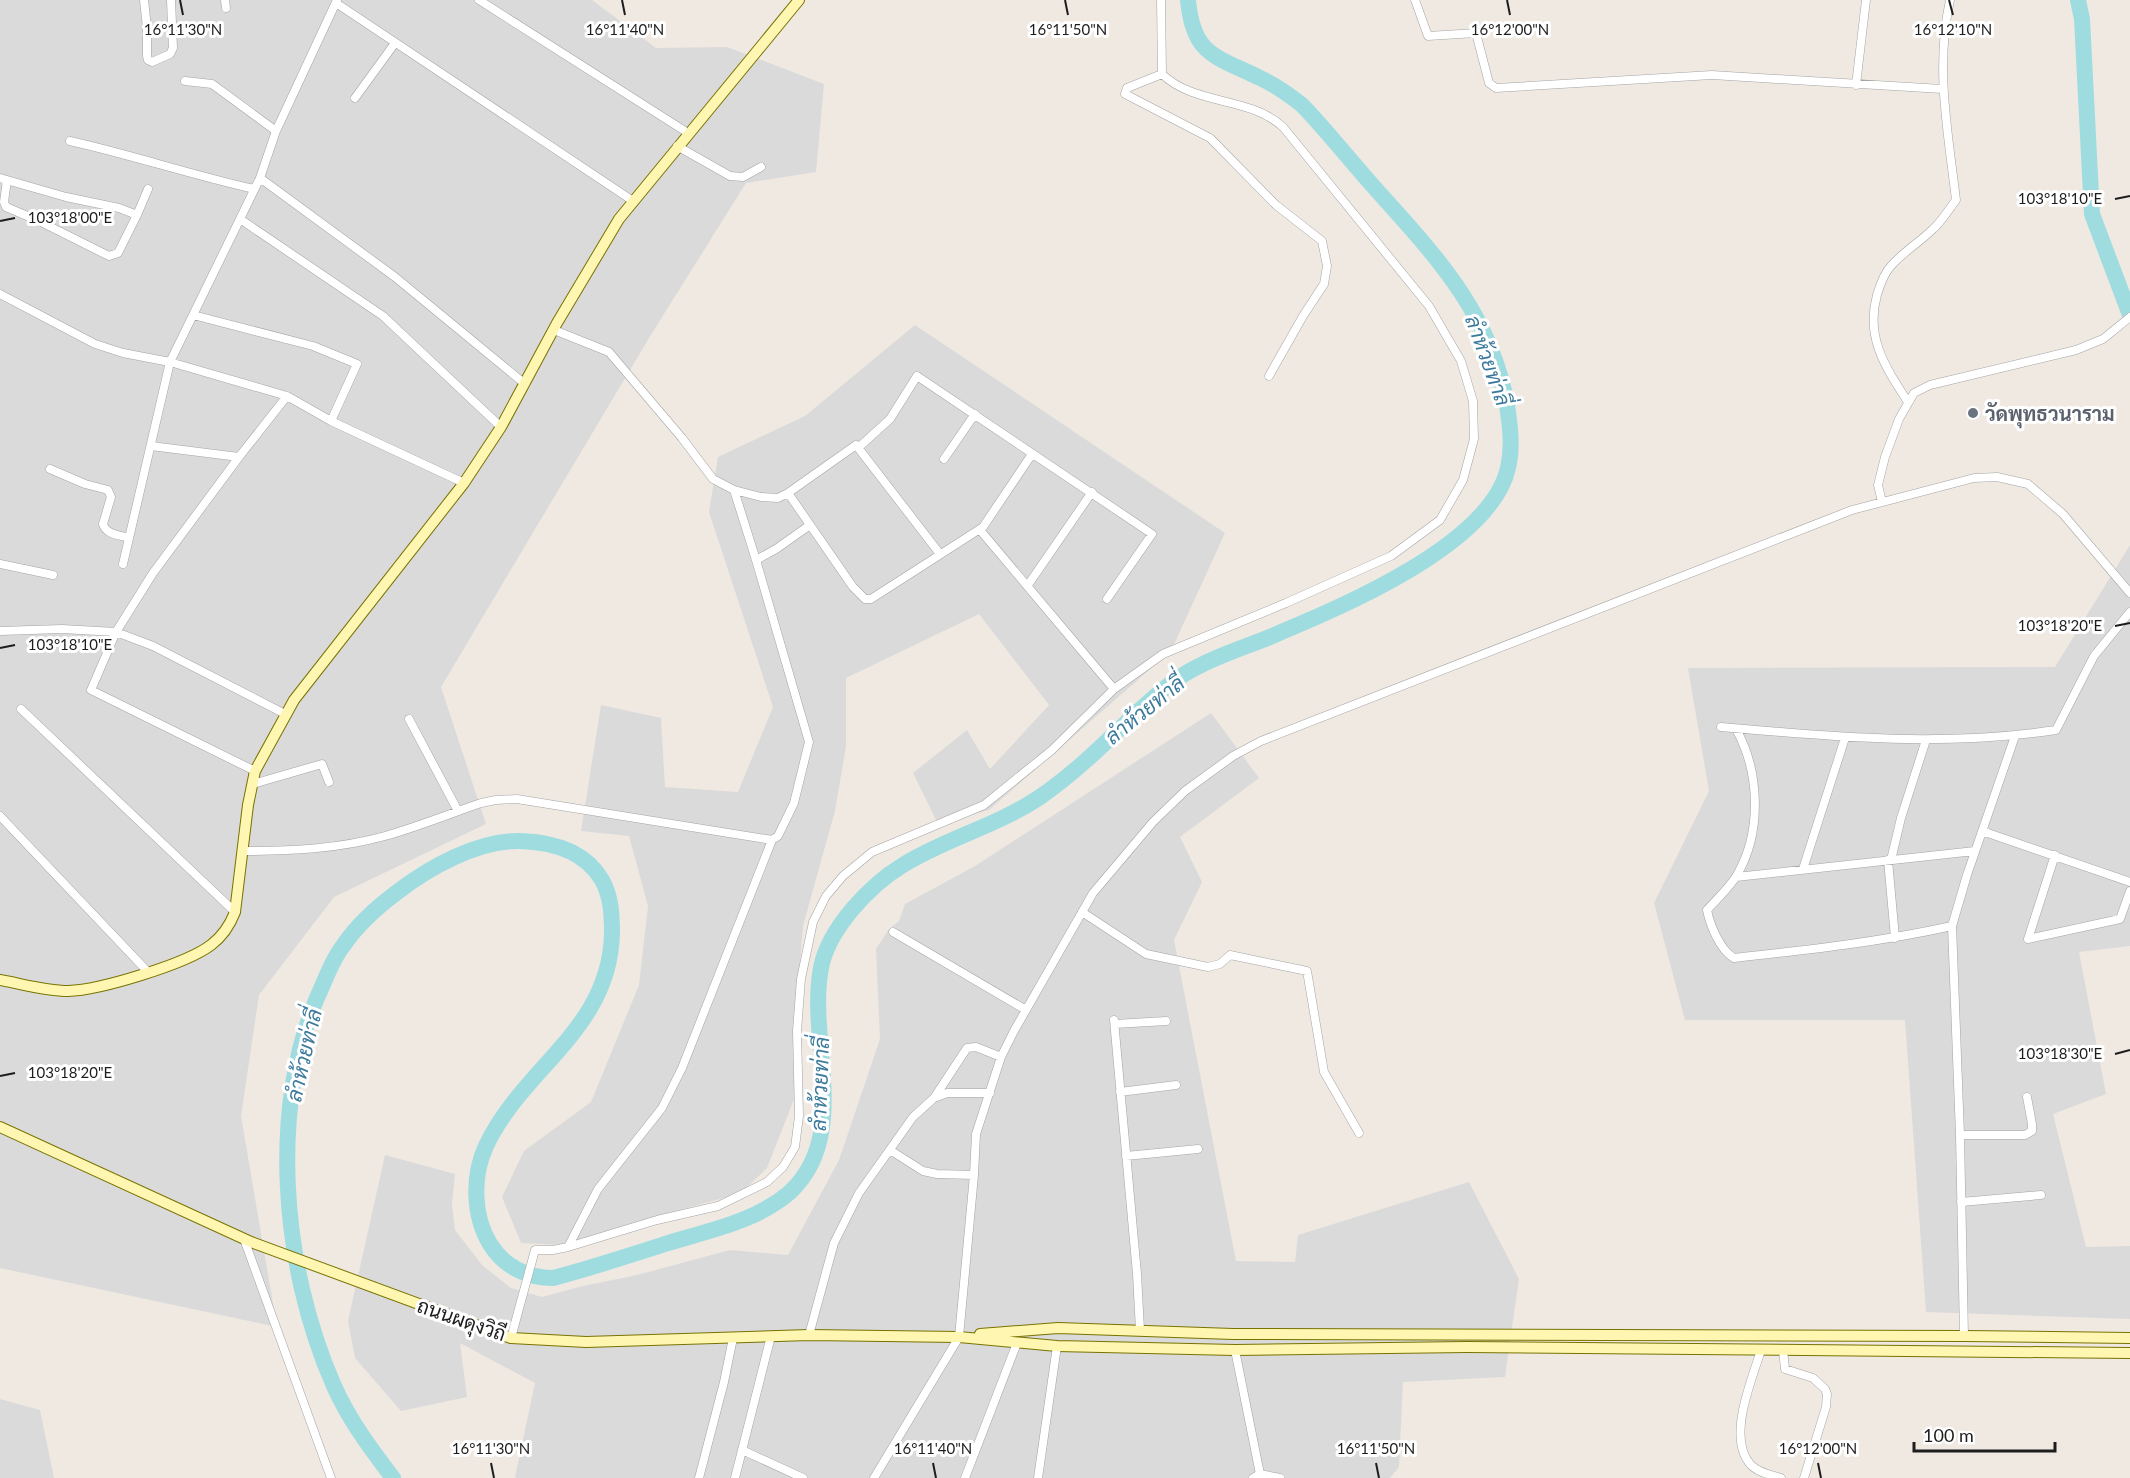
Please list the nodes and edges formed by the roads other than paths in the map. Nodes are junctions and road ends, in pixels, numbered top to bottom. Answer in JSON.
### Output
{"nodes":[{"id":1,"x":144,"y":0,"type":"edge"},
{"id":2,"x":171,"y":0,"type":"edge"},
{"id":3,"x":479,"y":0,"type":"edge"},
{"id":4,"x":800,"y":0,"type":"edge"},
{"id":5,"x":1161,"y":0,"type":"edge"},
{"id":6,"x":1415,"y":0,"type":"edge"},
{"id":7,"x":1866,"y":0,"type":"edge"},
{"id":8,"x":1950,"y":0,"type":"edge"},
{"id":9,"x":336,"y":1,"type":"edge"},
{"id":10,"x":395,"y":43,"type":"junction"},
{"id":11,"x":1162,"y":74,"type":"junction"},
{"id":12,"x":185,"y":81,"type":"dead end"},
{"id":13,"x":1856,"y":85,"type":"junction"},
{"id":14,"x":1942,"y":89,"type":"junction"},
{"id":15,"x":355,"y":98,"type":"dead end"},
{"id":16,"x":276,"y":132,"type":"junction"},
{"id":17,"x":687,"y":133,"type":"junction"},
{"id":18,"x":70,"y":141,"type":"dead end"},
{"id":19,"x":677,"y":146,"type":"junction"},
{"id":20,"x":761,"y":167,"type":"dead end"},
{"id":21,"x":260,"y":178,"type":"junction"},
{"id":22,"x":4,"y":179,"type":"edge"},
{"id":23,"x":148,"y":189,"type":"dead end"},
{"id":24,"x":254,"y":189,"type":"junction"},
{"id":25,"x":633,"y":201,"type":"junction"},
{"id":26,"x":137,"y":215,"type":"junction"},
{"id":27,"x":240,"y":219,"type":"junction"},
{"id":28,"x":0,"y":294,"type":"edge"},
{"id":29,"x":193,"y":315,"type":"junction"},
{"id":30,"x":2130,"y":316,"type":"edge"},
{"id":31,"x":554,"y":330,"type":"junction"},
{"id":32,"x":170,"y":362,"type":"junction"},
{"id":33,"x":1269,"y":376,"type":"dead end"},
{"id":34,"x":525,"y":384,"type":"junction"},
{"id":35,"x":287,"y":396,"type":"junction"},
{"id":36,"x":1908,"y":402,"type":"junction"},
{"id":37,"x":975,"y":414,"type":"junction"},
{"id":38,"x":331,"y":421,"type":"junction"},
{"id":39,"x":501,"y":427,"type":"junction"},
{"id":40,"x":151,"y":446,"type":"junction"},
{"id":41,"x":858,"y":448,"type":"junction"},
{"id":42,"x":1032,"y":454,"type":"junction"},
{"id":43,"x":239,"y":457,"type":"junction"},
{"id":44,"x":944,"y":459,"type":"dead end"},
{"id":45,"x":50,"y":469,"type":"dead end"},
{"id":46,"x":464,"y":483,"type":"junction"},
{"id":47,"x":734,"y":490,"type":"junction"},
{"id":48,"x":1092,"y":492,"type":"junction"},
{"id":49,"x":788,"y":493,"type":"junction"},
{"id":50,"x":1882,"y":502,"type":"junction"},
{"id":51,"x":810,"y":525,"type":"junction"},
{"id":52,"x":980,"y":530,"type":"junction"},
{"id":53,"x":129,"y":538,"type":"junction"},
{"id":54,"x":940,"y":554,"type":"junction"},
{"id":55,"x":756,"y":560,"type":"junction"},
{"id":56,"x":0,"y":564,"type":"edge"},
{"id":57,"x":123,"y":564,"type":"dead end"},
{"id":58,"x":53,"y":575,"type":"dead end"},
{"id":59,"x":1028,"y":585,"type":"junction"},
{"id":60,"x":2130,"y":592,"type":"edge"},
{"id":61,"x":1107,"y":598,"type":"dead end"},
{"id":62,"x":2130,"y":612,"type":"edge"},
{"id":63,"x":0,"y":631,"type":"edge"},
{"id":64,"x":116,"y":632,"type":"junction"},
{"id":65,"x":1114,"y":689,"type":"junction"},
{"id":66,"x":21,"y":709,"type":"dead end"},
{"id":67,"x":285,"y":714,"type":"junction"},
{"id":68,"x":409,"y":719,"type":"dead end"},
{"id":69,"x":1721,"y":728,"type":"dead end"},
{"id":70,"x":1736,"y":729,"type":"junction"},
{"id":71,"x":2015,"y":736,"type":"junction"},
{"id":72,"x":1845,"y":738,"type":"junction"},
{"id":73,"x":1926,"y":740,"type":"junction"},
{"id":74,"x":255,"y":771,"type":"junction"},
{"id":75,"x":329,"y":782,"type":"dead end"},
{"id":76,"x":253,"y":784,"type":"junction"},
{"id":77,"x":458,"y":811,"type":"junction"},
{"id":78,"x":0,"y":816,"type":"edge"},
{"id":79,"x":1982,"y":831,"type":"junction"},
{"id":80,"x":772,"y":840,"type":"junction"},
{"id":81,"x":243,"y":850,"type":"junction"},
{"id":82,"x":1975,"y":851,"type":"junction"},
{"id":83,"x":2055,"y":855,"type":"junction"},
{"id":84,"x":1890,"y":860,"type":"junction"},
{"id":85,"x":1803,"y":869,"type":"junction"},
{"id":86,"x":1736,"y":877,"type":"junction"},
{"id":87,"x":2130,"y":882,"type":"edge"},
{"id":88,"x":2130,"y":891,"type":"edge"},
{"id":89,"x":235,"y":912,"type":"junction"},
{"id":90,"x":1082,"y":912,"type":"junction"},
{"id":91,"x":1952,"y":926,"type":"junction"},
{"id":92,"x":893,"y":932,"type":"dead end"},
{"id":93,"x":1895,"y":938,"type":"junction"},
{"id":94,"x":148,"y":972,"type":"junction"},
{"id":95,"x":0,"y":980,"type":"edge"},
{"id":96,"x":1026,"y":1010,"type":"junction"},
{"id":97,"x":1166,"y":1021,"type":"dead end"},
{"id":98,"x":1001,"y":1057,"type":"junction"},
{"id":99,"x":1176,"y":1085,"type":"dead end"},
{"id":100,"x":1120,"y":1092,"type":"junction"},
{"id":101,"x":990,"y":1093,"type":"junction"},
{"id":102,"x":2027,"y":1097,"type":"dead end"},
{"id":103,"x":934,"y":1098,"type":"junction"},
{"id":104,"x":0,"y":1127,"type":"edge"},
{"id":105,"x":1359,"y":1133,"type":"dead end"},
{"id":106,"x":1960,"y":1135,"type":"junction"},
{"id":107,"x":1198,"y":1149,"type":"dead end"},
{"id":108,"x":890,"y":1150,"type":"junction"},
{"id":109,"x":1126,"y":1156,"type":"junction"},
{"id":110,"x":974,"y":1175,"type":"junction"},
{"id":111,"x":2041,"y":1195,"type":"dead end"},
{"id":112,"x":1961,"y":1202,"type":"junction"},
{"id":113,"x":248,"y":1241,"type":"junction"},
{"id":114,"x":568,"y":1247,"type":"junction"},
{"id":115,"x":1140,"y":1330,"type":"junction"},
{"id":116,"x":809,"y":1335,"type":"junction"},
{"id":117,"x":771,"y":1336,"type":"junction"},
{"id":118,"x":1964,"y":1336,"type":"junction"},
{"id":119,"x":959,"y":1337,"type":"junction"},
{"id":120,"x":511,"y":1338,"type":"junction"},
{"id":121,"x":733,"y":1338,"type":"junction"},
{"id":122,"x":2130,"y":1338,"type":"edge"},
{"id":123,"x":1017,"y":1343,"type":"junction"},
{"id":124,"x":1057,"y":1346,"type":"junction"},
{"id":125,"x":1235,"y":1350,"type":"junction"},
{"id":126,"x":1761,"y":1350,"type":"junction"},
{"id":127,"x":1783,"y":1350,"type":"junction"},
{"id":128,"x":2130,"y":1353,"type":"edge"},
{"id":129,"x":742,"y":1450,"type":"junction"},
{"id":130,"x":1256,"y":1476,"type":"edge"},
{"id":131,"x":331,"y":1478,"type":"edge"},
{"id":132,"x":699,"y":1478,"type":"edge"},
{"id":133,"x":735,"y":1478,"type":"edge"},
{"id":134,"x":803,"y":1478,"type":"edge"},
{"id":135,"x":874,"y":1478,"type":"edge"},
{"id":136,"x":965,"y":1478,"type":"edge"},
{"id":137,"x":1038,"y":1478,"type":"edge"},
{"id":138,"x":1280,"y":1478,"type":"edge"},
{"id":139,"x":1781,"y":1478,"type":"edge"},
{"id":140,"x":1804,"y":1478,"type":"edge"}],
"edges":[{"from":1,"to":2,"type":"street"},
{"from":3,"to":17,"type":"street"},
{"from":4,"to":17,"type":"main road"},
{"from":5,"to":11,"type":"street"},
{"from":6,"to":13,"type":"street"},
{"from":7,"to":13,"type":"street"},
{"from":8,"to":14,"type":"street"},
{"from":9,"to":10,"type":"street"},
{"from":9,"to":16,"type":"street"},
{"from":10,"to":15,"type":"street"},
{"from":10,"to":25,"type":"street"},
{"from":11,"to":33,"type":"street"},
{"from":11,"to":65,"type":"street"},
{"from":12,"to":16,"type":"street"},
{"from":13,"to":14,"type":"street"},
{"from":14,"to":36,"type":"street"},
{"from":16,"to":21,"type":"street"},
{"from":17,"to":19,"type":"main road"},
{"from":18,"to":24,"type":"street"},
{"from":19,"to":20,"type":"street"},
{"from":19,"to":25,"type":"main road"},
{"from":21,"to":24,"type":"street"},
{"from":21,"to":34,"type":"street"},
{"from":22,"to":26,"type":"street"},
{"from":22,"to":26,"type":"street"},
{"from":23,"to":26,"type":"street"},
{"from":24,"to":27,"type":"street"},
{"from":25,"to":31,"type":"main road"},
{"from":27,"to":29,"type":"street"},
{"from":27,"to":39,"type":"street"},
{"from":28,"to":32,"type":"street"},
{"from":29,"to":32,"type":"street"},
{"from":29,"to":38,"type":"street"},
{"from":30,"to":36,"type":"street"},
{"from":31,"to":34,"type":"main road"},
{"from":31,"to":47,"type":"street"},
{"from":32,"to":35,"type":"street"},
{"from":32,"to":40,"type":"street"},
{"from":34,"to":39,"type":"main road"},
{"from":35,"to":38,"type":"street"},
{"from":35,"to":43,"type":"street"},
{"from":36,"to":50,"type":"street"},
{"from":37,"to":41,"type":"street"},
{"from":37,"to":42,"type":"street"},
{"from":37,"to":44,"type":"street"},
{"from":38,"to":46,"type":"street"},
{"from":39,"to":46,"type":"main road"},
{"from":40,"to":43,"type":"street"},
{"from":40,"to":53,"type":"street"},
{"from":41,"to":49,"type":"street"},
{"from":41,"to":54,"type":"street"},
{"from":42,"to":48,"type":"street"},
{"from":42,"to":52,"type":"street"},
{"from":43,"to":64,"type":"street"},
{"from":45,"to":53,"type":"street"},
{"from":46,"to":67,"type":"main road"},
{"from":47,"to":49,"type":"street"},
{"from":47,"to":55,"type":"street"},
{"from":48,"to":59,"type":"street"},
{"from":48,"to":61,"type":"street"},
{"from":49,"to":51,"type":"street"},
{"from":50,"to":60,"type":"street"},
{"from":50,"to":90,"type":"street"},
{"from":51,"to":54,"type":"street"},
{"from":51,"to":55,"type":"street"},
{"from":52,"to":54,"type":"street"},
{"from":52,"to":59,"type":"street"},
{"from":53,"to":57,"type":"street"},
{"from":55,"to":80,"type":"street"},
{"from":56,"to":58,"type":"street"},
{"from":59,"to":65,"type":"street"},
{"from":62,"to":71,"type":"street"},
{"from":63,"to":64,"type":"street"},
{"from":64,"to":67,"type":"street"},
{"from":64,"to":74,"type":"street"},
{"from":65,"to":114,"type":"street"},
{"from":66,"to":89,"type":"street"},
{"from":67,"to":74,"type":"main road"},
{"from":68,"to":77,"type":"street"},
{"from":69,"to":70,"type":"street"},
{"from":70,"to":72,"type":"street"},
{"from":70,"to":86,"type":"street"},
{"from":71,"to":73,"type":"street"},
{"from":71,"to":79,"type":"street"},
{"from":72,"to":73,"type":"street"},
{"from":72,"to":85,"type":"street"},
{"from":73,"to":84,"type":"street"},
{"from":74,"to":76,"type":"main road"},
{"from":75,"to":76,"type":"street"},
{"from":76,"to":81,"type":"main road"},
{"from":77,"to":80,"type":"street"},
{"from":77,"to":81,"type":"street"},
{"from":78,"to":94,"type":"street"},
{"from":79,"to":82,"type":"street"},
{"from":79,"to":83,"type":"street"},
{"from":80,"to":114,"type":"street"},
{"from":81,"to":89,"type":"main road"},
{"from":82,"to":84,"type":"street"},
{"from":82,"to":91,"type":"street"},
{"from":83,"to":87,"type":"street"},
{"from":83,"to":88,"type":"street"},
{"from":84,"to":85,"type":"street"},
{"from":84,"to":93,"type":"street"},
{"from":85,"to":86,"type":"street"},
{"from":86,"to":93,"type":"street"},
{"from":89,"to":94,"type":"main road"},
{"from":90,"to":96,"type":"street"},
{"from":90,"to":105,"type":"street"},
{"from":91,"to":93,"type":"street"},
{"from":91,"to":106,"type":"street"},
{"from":92,"to":96,"type":"street"},
{"from":94,"to":95,"type":"main road"},
{"from":96,"to":98,"type":"street"},
{"from":97,"to":100,"type":"street"},
{"from":98,"to":101,"type":"street"},
{"from":98,"to":103,"type":"street"},
{"from":99,"to":100,"type":"street"},
{"from":100,"to":109,"type":"street"},
{"from":101,"to":103,"type":"street"},
{"from":101,"to":110,"type":"street"},
{"from":102,"to":106,"type":"street"},
{"from":103,"to":108,"type":"street"},
{"from":104,"to":113,"type":"main road","name":"ถนนผดุงวิถี"},
{"from":106,"to":112,"type":"street"},
{"from":107,"to":109,"type":"street"},
{"from":108,"to":110,"type":"street"},
{"from":108,"to":116,"type":"street"},
{"from":109,"to":115,"type":"street"},
{"from":110,"to":119,"type":"street"},
{"from":111,"to":112,"type":"street"},
{"from":112,"to":118,"type":"street"},
{"from":113,"to":120,"type":"main road","name":"ถนนผดุงวิถี"},
{"from":113,"to":131,"type":"street"},
{"from":114,"to":120,"type":"street"},
{"from":115,"to":118,"type":"main road"},
{"from":115,"to":119,"type":"main road"},
{"from":116,"to":117,"type":"main road","name":"ถนนผดุงวิถี"},
{"from":116,"to":119,"type":"main road","name":"ถนนผดุงวิถี"},
{"from":117,"to":121,"type":"main road","name":"ถนนผดุงวิถี"},
{"from":117,"to":129,"type":"street"},
{"from":118,"to":122,"type":"main road"},
{"from":119,"to":123,"type":"main road"},
{"from":119,"to":135,"type":"street"},
{"from":120,"to":121,"type":"main road","name":"ถนนผดุงวิถี"},
{"from":121,"to":132,"type":"street"},
{"from":123,"to":124,"type":"main road"},
{"from":123,"to":136,"type":"street"},
{"from":124,"to":125,"type":"main road"},
{"from":124,"to":137,"type":"street"},
{"from":125,"to":126,"type":"main road"},
{"from":125,"to":130,"type":"street"},
{"from":126,"to":127,"type":"main road"},
{"from":126,"to":139,"type":"street"},
{"from":127,"to":128,"type":"main road"},
{"from":127,"to":140,"type":"street"},
{"from":129,"to":133,"type":"street"},
{"from":129,"to":134,"type":"street"},
{"from":130,"to":138,"type":"street"}]}
